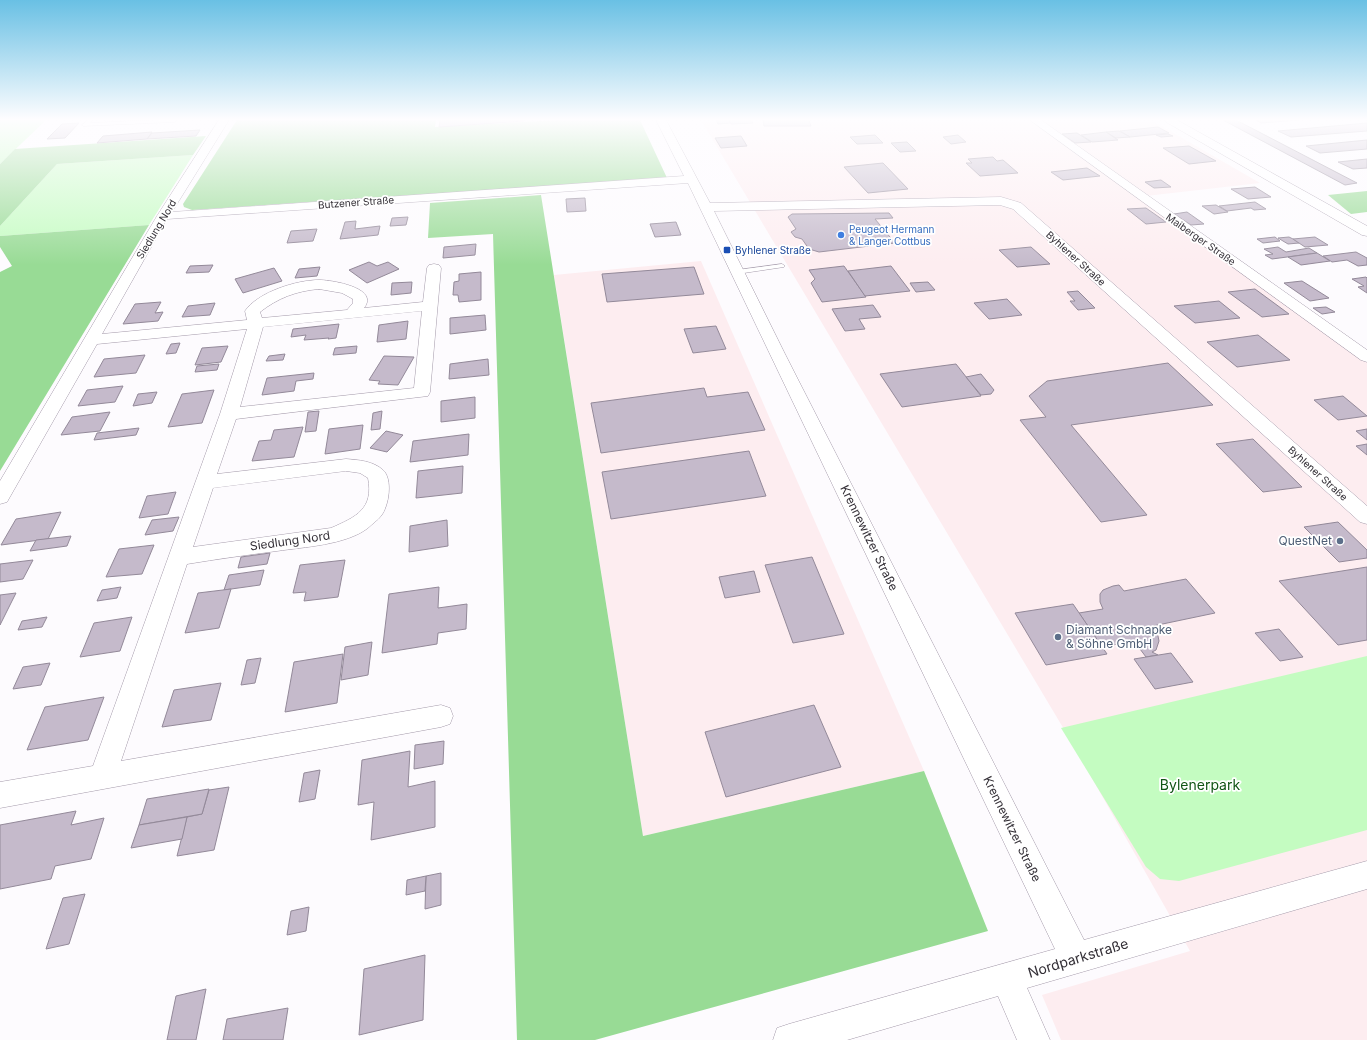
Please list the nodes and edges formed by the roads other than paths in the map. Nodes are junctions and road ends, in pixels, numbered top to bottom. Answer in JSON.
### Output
{"nodes":[{"id":1,"x":193,"y":169,"type":"edge"},
{"id":2,"x":687,"y":169,"type":"edge"},
{"id":3,"x":1103,"y":169,"type":"edge"},
{"id":4,"x":1255,"y":169,"type":"edge"},
{"id":5,"x":692,"y":178,"type":"junction"},
{"id":6,"x":706,"y":207,"type":"junction"},
{"id":7,"x":163,"y":216,"type":"junction"},
{"id":8,"x":1367,"y":232,"type":"edge"},
{"id":9,"x":782,"y":266,"type":"dead end"},
{"id":10,"x":434,"y":268,"type":"dead end"},
{"id":11,"x":737,"y":272,"type":"junction"},
{"id":12,"x":431,"y":306,"type":"junction"},
{"id":13,"x":352,"y":313,"type":"junction"},
{"id":14,"x":256,"y":324,"type":"junction"},
{"id":15,"x":91,"y":340,"type":"junction"},
{"id":16,"x":1367,"y":357,"type":"edge"},
{"id":17,"x":229,"y":414,"type":"junction"},
{"id":18,"x":205,"y":482,"type":"junction"},
{"id":19,"x":0,"y":497,"type":"edge"},
{"id":20,"x":1367,"y":517,"type":"edge"},
{"id":21,"x":178,"y":557,"type":"junction"},
{"id":22,"x":441,"y":716,"type":"dead end"},
{"id":23,"x":102,"y":777,"type":"junction"},
{"id":24,"x":0,"y":795,"type":"edge"},
{"id":25,"x":1367,"y":875,"type":"edge"},
{"id":26,"x":1076,"y":958,"type":"junction"},
{"id":27,"x":1007,"y":979,"type":"junction"},
{"id":28,"x":789,"y":1040,"type":"edge"},
{"id":29,"x":1034,"y":1040,"type":"edge"}],
"edges":[{"from":1,"to":7,"type":"street","name":"Siedlung Nord"},
{"from":2,"to":5,"type":"street","name":"Krennewitzer Straße"},
{"from":3,"to":16,"type":"street","name":"Maiberger Straße"},
{"from":4,"to":8,"type":"street"},
{"from":5,"to":6,"type":"street","name":"Krennewitzer Straße"},
{"from":5,"to":7,"type":"street","name":"Butzener Straße"},
{"from":6,"to":11,"type":"street","name":"Krennewitzer Straße"},
{"from":6,"to":20,"type":"street","name":"Byhlener Straße"},
{"from":7,"to":15,"type":"street","name":"Siedlung Nord"},
{"from":9,"to":11,"type":"lane"},
{"from":10,"to":12,"type":"street"},
{"from":11,"to":26,"type":"street","name":"Krennewitzer Straße"},
{"from":12,"to":13,"type":"street"},
{"from":12,"to":17,"type":"street"},
{"from":13,"to":14,"type":"street"},
{"from":13,"to":14,"type":"street"},
{"from":14,"to":15,"type":"street"},
{"from":14,"to":17,"type":"street"},
{"from":15,"to":19,"type":"street","name":"Siedlung Nord"},
{"from":17,"to":18,"type":"street"},
{"from":18,"to":21,"type":"street"},
{"from":18,"to":21,"type":"street","name":"Siedlung Nord"},
{"from":21,"to":23,"type":"street"},
{"from":22,"to":23,"type":"street"},
{"from":23,"to":24,"type":"street"},
{"from":25,"to":26,"type":"street","name":"Nordparkstraße"},
{"from":26,"to":27,"type":"street","name":"Nordparkstraße"},
{"from":27,"to":28,"type":"street","name":"Nordparkstraße"},
{"from":27,"to":29,"type":"street"}]}
